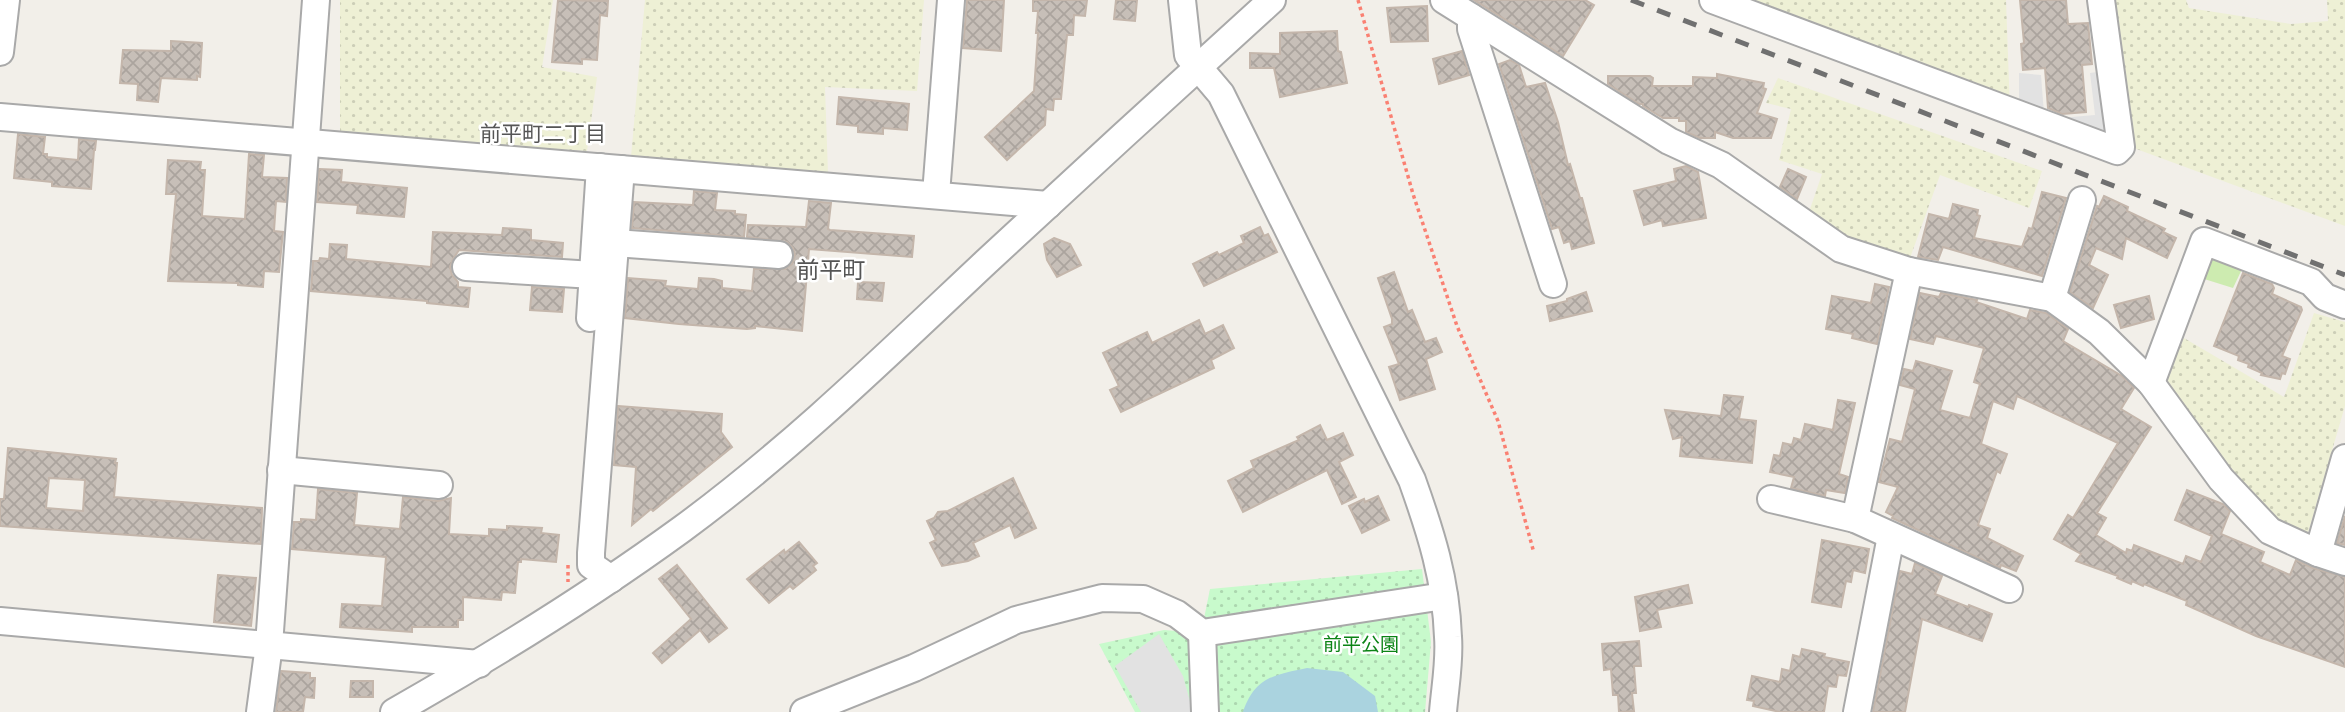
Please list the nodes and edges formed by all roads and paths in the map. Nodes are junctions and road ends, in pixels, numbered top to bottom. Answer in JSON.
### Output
{"nodes":[{"id":1,"x":6,"y":0,"type":"edge"},
{"id":2,"x":316,"y":0,"type":"edge"},
{"id":3,"x":951,"y":0,"type":"edge"},
{"id":4,"x":1182,"y":0,"type":"edge"},
{"id":5,"x":1272,"y":0,"type":"edge"},
{"id":6,"x":1358,"y":0,"type":"edge"},
{"id":7,"x":1444,"y":0,"type":"edge"},
{"id":8,"x":1713,"y":0,"type":"edge"},
{"id":9,"x":2101,"y":0,"type":"edge"},
{"id":10,"x":1471,"y":17,"type":"junction"},
{"id":11,"x":0,"y":52,"type":"edge"},
{"id":12,"x":1198,"y":67,"type":"junction"},
{"id":13,"x":0,"y":117,"type":"edge"},
{"id":14,"x":304,"y":143,"type":"junction"},
{"id":15,"x":611,"y":168,"type":"junction"},
{"id":16,"x":936,"y":194,"type":"junction"},
{"id":17,"x":2082,"y":200,"type":"dead end"},
{"id":18,"x":1048,"y":205,"type":"junction"},
{"id":19,"x":615,"y":243,"type":"junction"},
{"id":20,"x":779,"y":255,"type":"dead end"},
{"id":21,"x":466,"y":267,"type":"dead end"},
{"id":22,"x":1909,"y":271,"type":"junction"},
{"id":23,"x":593,"y":275,"type":"junction"},
{"id":24,"x":1553,"y":284,"type":"dead end"},
{"id":25,"x":2052,"y":298,"type":"junction"},
{"id":26,"x":2345,"y":305,"type":"edge"},
{"id":27,"x":590,"y":318,"type":"dead end"},
{"id":28,"x":2151,"y":383,"type":"junction"},
{"id":29,"x":2345,"y":458,"type":"edge"},
{"id":30,"x":281,"y":470,"type":"junction"},
{"id":31,"x":439,"y":485,"type":"dead end"},
{"id":32,"x":1771,"y":499,"type":"dead end"},
{"id":33,"x":1854,"y":519,"type":"junction"},
{"id":34,"x":1891,"y":536,"type":"junction"},
{"id":35,"x":1534,"y":553,"type":"dead end"},
{"id":36,"x":2318,"y":553,"type":"junction"},
{"id":37,"x":2345,"y":562,"type":"edge"},
{"id":38,"x":611,"y":579,"type":"junction"},
{"id":39,"x":2009,"y":590,"type":"dead end"},
{"id":40,"x":1444,"y":596,"type":"junction"},
{"id":41,"x":0,"y":621,"type":"edge"},
{"id":42,"x":1202,"y":633,"type":"junction"},
{"id":43,"x":269,"y":645,"type":"junction"},
{"id":44,"x":479,"y":664,"type":"junction"},
{"id":45,"x":260,"y":712,"type":"edge"},
{"id":46,"x":394,"y":712,"type":"edge"},
{"id":47,"x":804,"y":712,"type":"edge"},
{"id":48,"x":1205,"y":712,"type":"edge"},
{"id":49,"x":1443,"y":712,"type":"edge"},
{"id":50,"x":1857,"y":712,"type":"edge"}],
"edges":[{"from":1,"to":11,"type":"street"},
{"from":2,"to":14,"type":"street"},
{"from":3,"to":16,"type":"street"},
{"from":4,"to":12,"type":"street"},
{"from":5,"to":12,"type":"street"},
{"from":6,"to":35,"type":"path"},
{"from":7,"to":10,"type":"street"},
{"from":8,"to":9,"type":"street"},
{"from":10,"to":22,"type":"street"},
{"from":10,"to":24,"type":"street"},
{"from":12,"to":18,"type":"street"},
{"from":12,"to":40,"type":"street"},
{"from":13,"to":14,"type":"street"},
{"from":14,"to":15,"type":"street"},
{"from":14,"to":30,"type":"street"},
{"from":15,"to":16,"type":"street"},
{"from":15,"to":19,"type":"street"},
{"from":15,"to":23,"type":"street"},
{"from":16,"to":18,"type":"street"},
{"from":17,"to":25,"type":"street"},
{"from":18,"to":38,"type":"street"},
{"from":19,"to":20,"type":"street"},
{"from":19,"to":38,"type":"street"},
{"from":21,"to":23,"type":"street"},
{"from":22,"to":25,"type":"street"},
{"from":22,"to":33,"type":"street"},
{"from":23,"to":27,"type":"street"},
{"from":25,"to":28,"type":"street"},
{"from":26,"to":28,"type":"street"},
{"from":28,"to":36,"type":"street"},
{"from":29,"to":36,"type":"street"},
{"from":30,"to":31,"type":"street"},
{"from":30,"to":43,"type":"street"},
{"from":32,"to":33,"type":"street"},
{"from":33,"to":34,"type":"street"},
{"from":34,"to":39,"type":"street"},
{"from":34,"to":50,"type":"street"},
{"from":36,"to":37,"type":"street"},
{"from":38,"to":44,"type":"street"},
{"from":40,"to":42,"type":"street"},
{"from":40,"to":49,"type":"street"},
{"from":41,"to":43,"type":"street"},
{"from":42,"to":47,"type":"street"},
{"from":42,"to":48,"type":"street"},
{"from":43,"to":44,"type":"street"},
{"from":43,"to":45,"type":"street"},
{"from":44,"to":46,"type":"street"}]}
